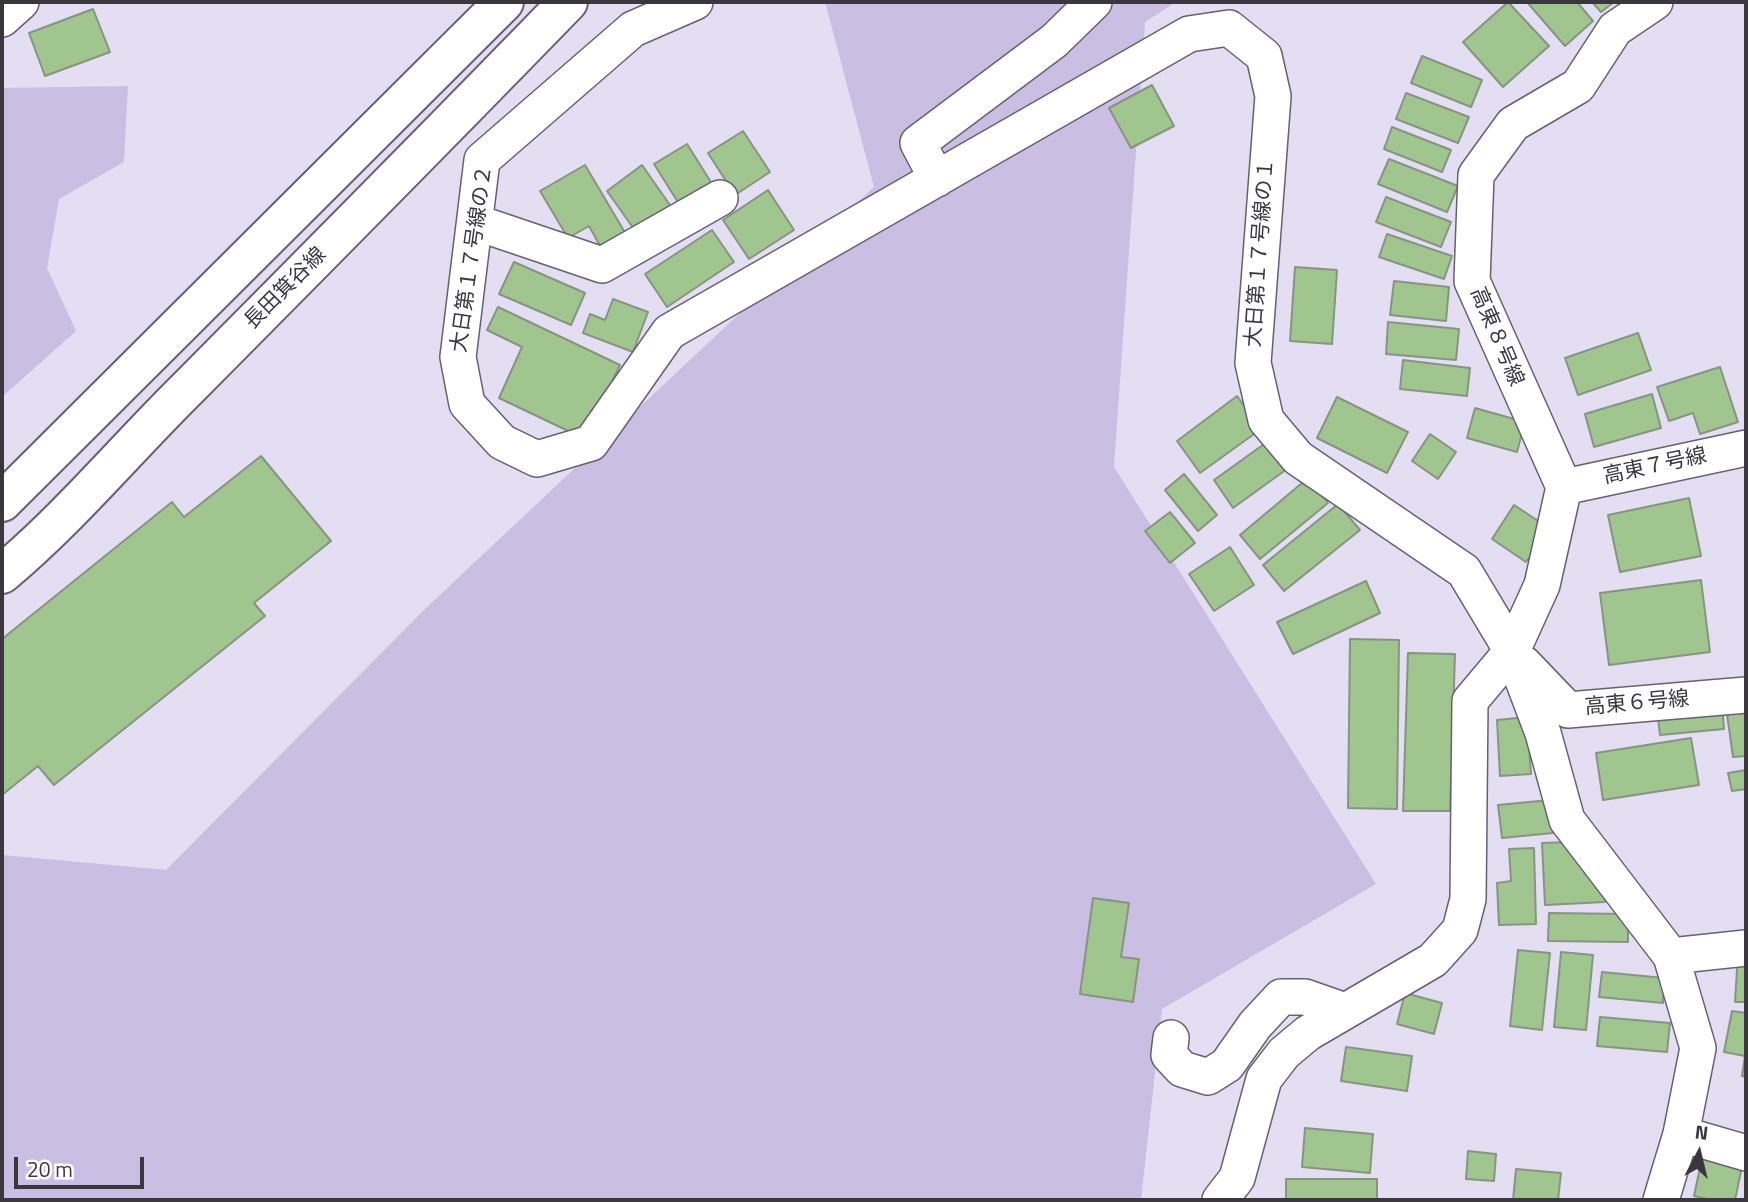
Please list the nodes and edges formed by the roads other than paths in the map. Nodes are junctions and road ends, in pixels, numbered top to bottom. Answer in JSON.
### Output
{"nodes":[{"id":1,"x":21,"y":2,"type":"edge"},
{"id":2,"x":504,"y":2,"type":"edge"},
{"id":3,"x":568,"y":2,"type":"edge"},
{"id":4,"x":695,"y":2,"type":"edge"},
{"id":5,"x":1094,"y":2,"type":"edge"},
{"id":6,"x":1655,"y":2,"type":"edge"},
{"id":7,"x":2,"y":19,"type":"edge"},
{"id":8,"x":937,"y":179,"type":"junction"},
{"id":9,"x":720,"y":198,"type":"dead end"},
{"id":10,"x":475,"y":222,"type":"junction"},
{"id":11,"x":502,"y":442,"type":"joint"},
{"id":12,"x":1746,"y":448,"type":"edge"},
{"id":13,"x":1564,"y":487,"type":"junction"},
{"id":14,"x":2,"y":502,"type":"edge"},
{"id":15,"x":2,"y":574,"type":"edge"},
{"id":16,"x":1512,"y":651,"type":"junction"},
{"id":17,"x":1746,"y":695,"type":"edge"},
{"id":18,"x":1746,"y":948,"type":"edge"},
{"id":19,"x":1671,"y":956,"type":"junction"},
{"id":20,"x":1345,"y":1011,"type":"junction"},
{"id":21,"x":1171,"y":1038,"type":"dead end"},
{"id":22,"x":1681,"y":1134,"type":"junction"},
{"id":23,"x":1746,"y":1153,"type":"edge"},
{"id":24,"x":1220,"y":1200,"type":"edge"},
{"id":25,"x":1661,"y":1200,"type":"edge"}],
"edges":[{"from":1,"to":7,"type":"street"},
{"from":2,"to":14,"type":"street"},
{"from":3,"to":15,"type":"street","name":"長田箕谷線"},
{"from":4,"to":10,"type":"street","name":"大日第１７号線の２"},
{"from":5,"to":8,"type":"street"},
{"from":6,"to":13,"type":"street","name":"高東８号線"},
{"from":8,"to":11,"type":"street","name":"大日第１７号線の１"},
{"from":8,"to":16,"type":"street","name":"大日第１７号線の１"},
{"from":9,"to":10,"type":"street"},
{"from":10,"to":11,"type":"street","name":"大日第１７号線の２"},
{"from":12,"to":13,"type":"street","name":"高東７号線"},
{"from":13,"to":16,"type":"street"},
{"from":16,"to":17,"type":"street","name":"高東６号線"},
{"from":16,"to":19,"type":"street","name":"大日第１７号線の１"},
{"from":16,"to":20,"type":"street"},
{"from":18,"to":19,"type":"street"},
{"from":19,"to":22,"type":"street","name":"大日第１７号線の１"},
{"from":20,"to":21,"type":"street"},
{"from":20,"to":24,"type":"street"},
{"from":22,"to":23,"type":"street"},
{"from":22,"to":25,"type":"street","name":"大日第１７号線の１"}]}
